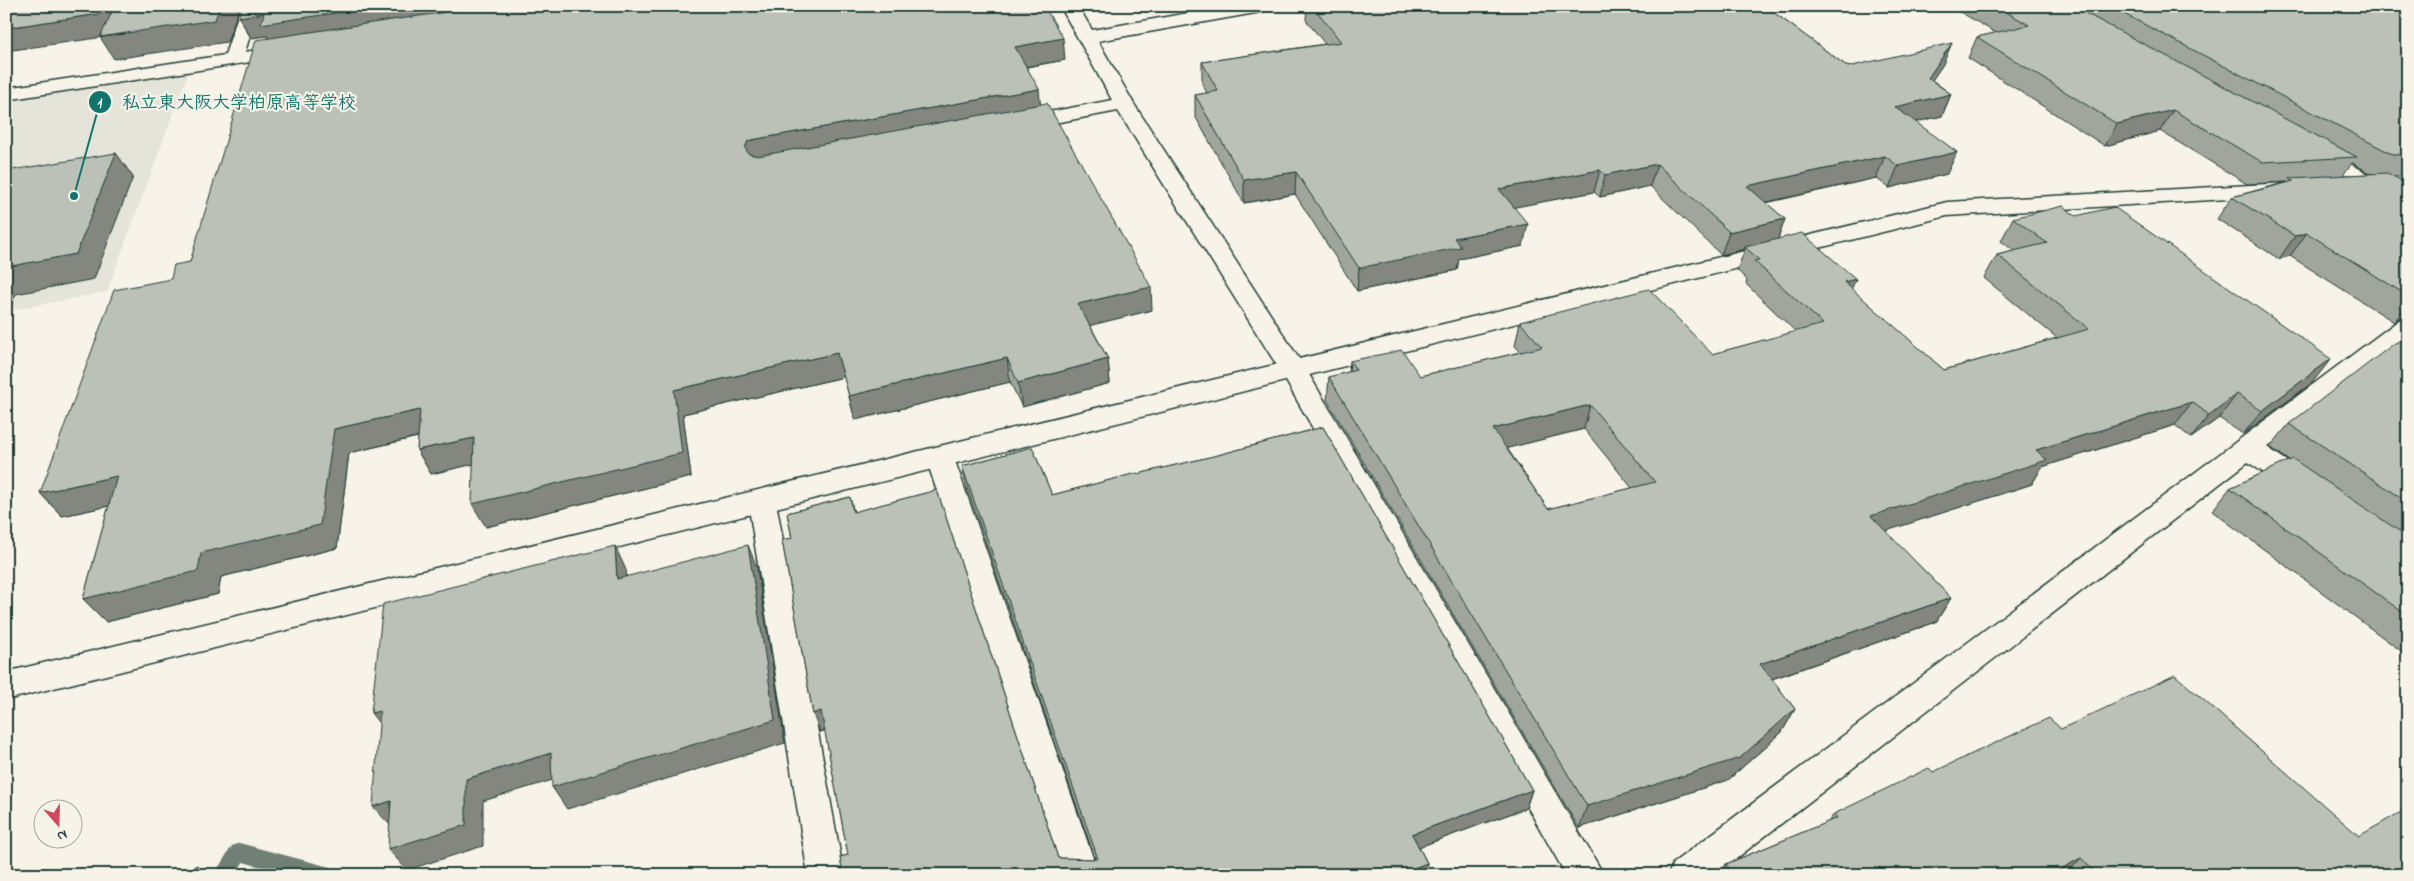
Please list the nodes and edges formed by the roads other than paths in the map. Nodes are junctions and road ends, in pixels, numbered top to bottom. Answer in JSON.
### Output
{"nodes":[{"id":1,"x":250,"y":6,"type":"edge"},
{"id":2,"x":1069,"y":6,"type":"edge"},
{"id":3,"x":1260,"y":6,"type":"edge"},
{"id":4,"x":1087,"y":37,"type":"junction"},
{"id":5,"x":311,"y":48,"type":"edge"},
{"id":6,"x":232,"y":59,"type":"junction"},
{"id":7,"x":6,"y":94,"type":"edge"},
{"id":8,"x":1124,"y":104,"type":"junction"},
{"id":9,"x":998,"y":128,"type":"edge"},
{"id":10,"x":2295,"y":143,"type":"edge"},
{"id":11,"x":2408,"y":184,"type":"edge"},
{"id":12,"x":2374,"y":186,"type":"junction"},
{"id":13,"x":2408,"y":204,"type":"edge"},
{"id":14,"x":2408,"y":326,"type":"edge"},
{"id":15,"x":1294,"y":371,"type":"junction"},
{"id":16,"x":2248,"y":448,"type":"junction"},
{"id":17,"x":940,"y":458,"type":"junction"},
{"id":18,"x":762,"y":502,"type":"junction"},
{"id":19,"x":2328,"y":503,"type":"edge"},
{"id":20,"x":6,"y":686,"type":"edge"},
{"id":21,"x":826,"y":875,"type":"edge"},
{"id":22,"x":1081,"y":875,"type":"edge"},
{"id":23,"x":1586,"y":875,"type":"edge"},
{"id":24,"x":1686,"y":875,"type":"edge"}],
"edges":[{"from":1,"to":6,"type":"street"},
{"from":2,"to":4,"type":"street"},
{"from":3,"to":4,"type":"street"},
{"from":4,"to":8,"type":"street"},
{"from":5,"to":6,"type":"street"},
{"from":6,"to":7,"type":"street"},
{"from":8,"to":9,"type":"street"},
{"from":8,"to":15,"type":"street"},
{"from":10,"to":12,"type":"street"},
{"from":11,"to":12,"type":"street"},
{"from":12,"to":13,"type":"street"},
{"from":12,"to":15,"type":"street"},
{"from":14,"to":16,"type":"street"},
{"from":15,"to":17,"type":"street"},
{"from":15,"to":23,"type":"street"},
{"from":16,"to":19,"type":"street"},
{"from":16,"to":24,"type":"street"},
{"from":17,"to":18,"type":"street"},
{"from":17,"to":22,"type":"street"},
{"from":18,"to":20,"type":"street"},
{"from":18,"to":21,"type":"street"}]}
